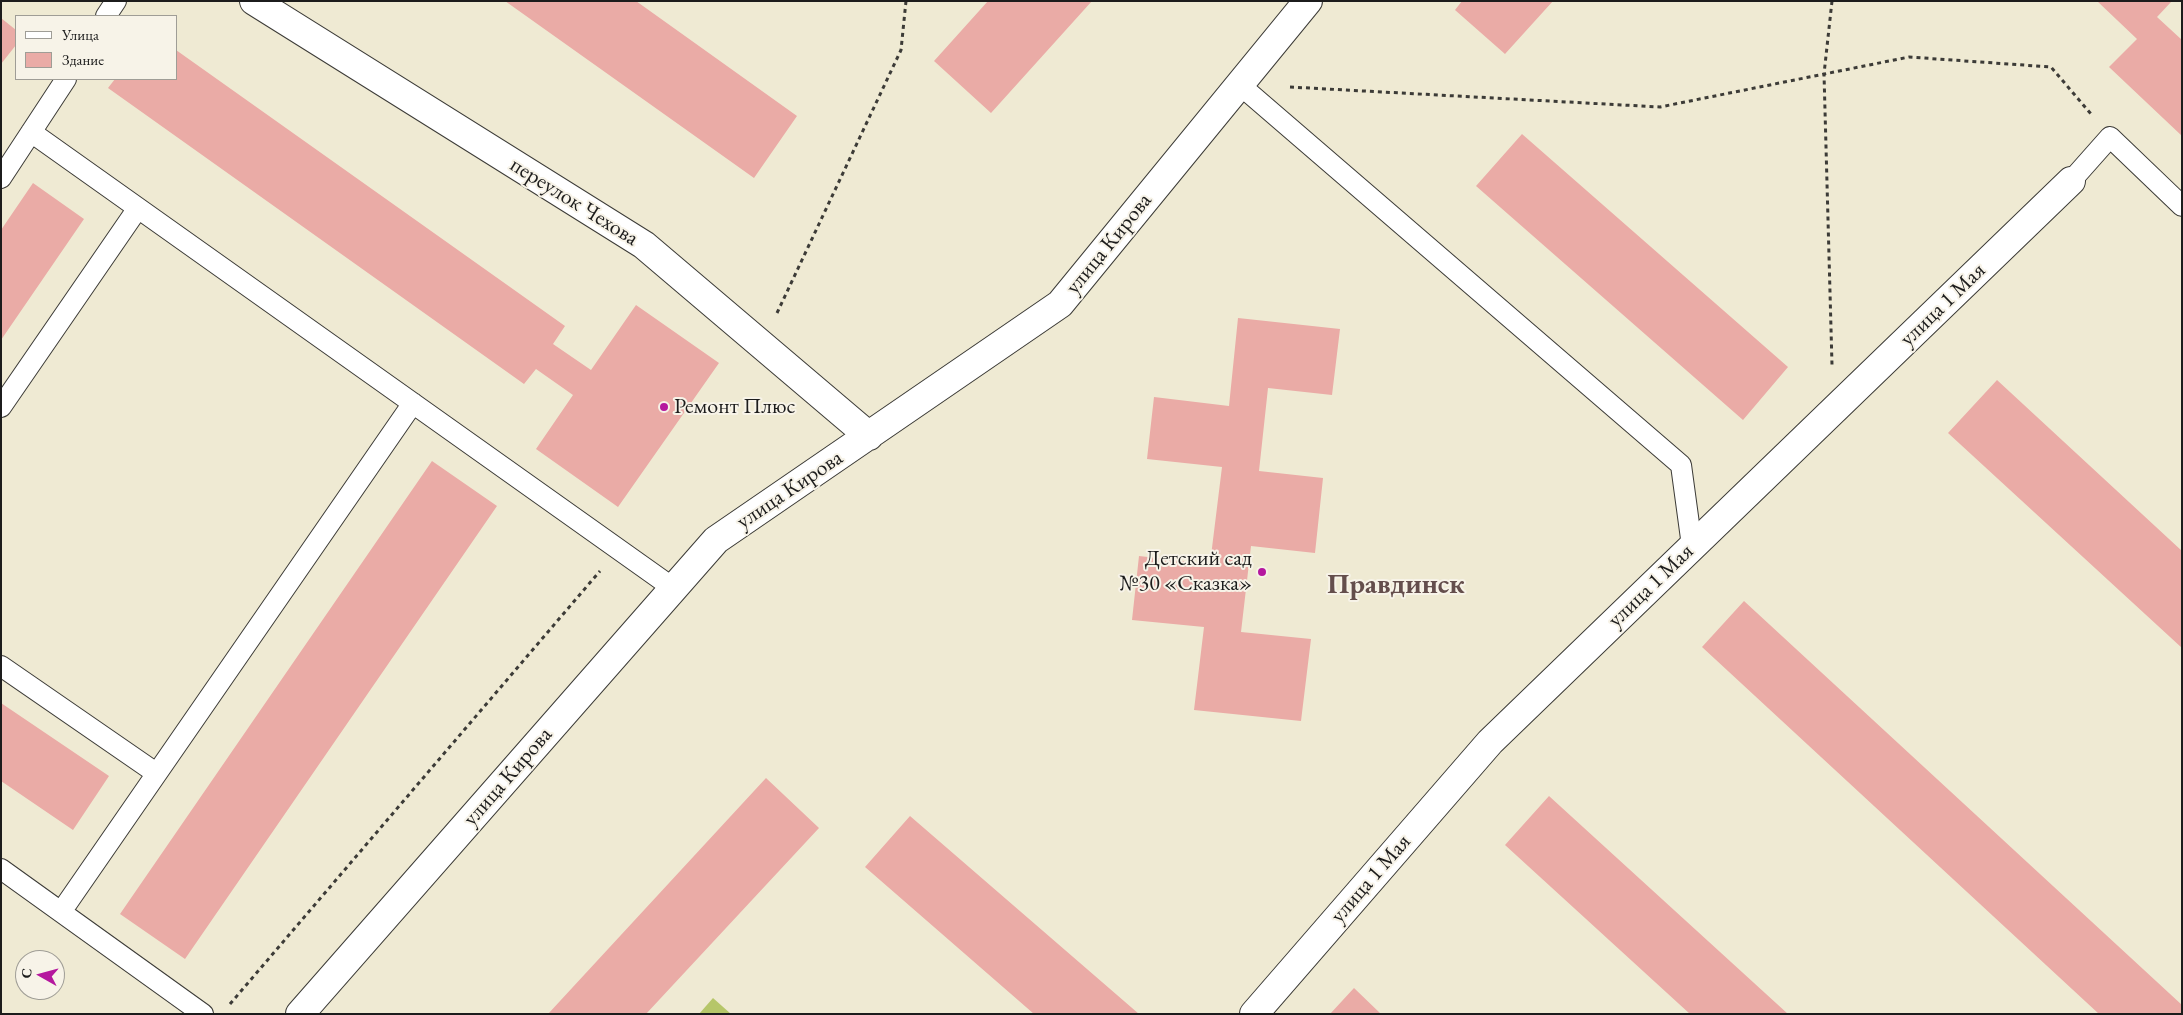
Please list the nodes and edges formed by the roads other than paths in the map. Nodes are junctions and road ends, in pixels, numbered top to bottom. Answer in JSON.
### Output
{"nodes":[{"id":1,"x":116,"y":1,"type":"edge"},
{"id":2,"x":254,"y":1,"type":"edge"},
{"id":3,"x":1308,"y":1,"type":"edge"},
{"id":4,"x":107,"y":15,"type":"edge"},
{"id":5,"x":65,"y":80,"type":"edge"},
{"id":6,"x":1240,"y":85,"type":"junction"},
{"id":7,"x":31,"y":132,"type":"junction"},
{"id":8,"x":1,"y":178,"type":"edge"},
{"id":9,"x":2071,"y":181,"type":"joint"},
{"id":10,"x":2182,"y":206,"type":"edge"},
{"id":11,"x":138,"y":208,"type":"junction"},
{"id":12,"x":413,"y":403,"type":"junction"},
{"id":13,"x":1,"y":408,"type":"edge"},
{"id":14,"x":869,"y":436,"type":"junction"},
{"id":15,"x":1692,"y":546,"type":"junction"},
{"id":16,"x":673,"y":588,"type":"junction"},
{"id":17,"x":1,"y":666,"type":"edge"},
{"id":18,"x":156,"y":773,"type":"junction"},
{"id":19,"x":1,"y":869,"type":"edge"},
{"id":20,"x":61,"y":912,"type":"junction"},
{"id":21,"x":203,"y":1014,"type":"edge"},
{"id":22,"x":300,"y":1014,"type":"edge"},
{"id":23,"x":1254,"y":1014,"type":"edge"}],
"edges":[{"from":1,"to":4,"type":"lane"},
{"from":2,"to":14,"type":"street","name":"переулок Чехова"},
{"from":3,"to":6,"type":"street","name":"улица Кирова"},
{"from":5,"to":7,"type":"lane"},
{"from":6,"to":14,"type":"street","name":"улица Кирова"},
{"from":6,"to":15,"type":"lane"},
{"from":7,"to":8,"type":"lane"},
{"from":7,"to":11,"type":"lane"},
{"from":9,"to":10,"type":"lane"},
{"from":9,"to":15,"type":"street","name":"улица 1 Мая"},
{"from":11,"to":12,"type":"lane"},
{"from":11,"to":13,"type":"lane"},
{"from":12,"to":16,"type":"lane"},
{"from":12,"to":18,"type":"lane"},
{"from":14,"to":16,"type":"street","name":"улица Кирова"},
{"from":15,"to":23,"type":"street","name":"улица 1 Мая"},
{"from":16,"to":22,"type":"street","name":"улица Кирова"},
{"from":17,"to":18,"type":"lane"},
{"from":18,"to":20,"type":"lane"},
{"from":19,"to":20,"type":"lane"},
{"from":20,"to":21,"type":"lane"}]}
